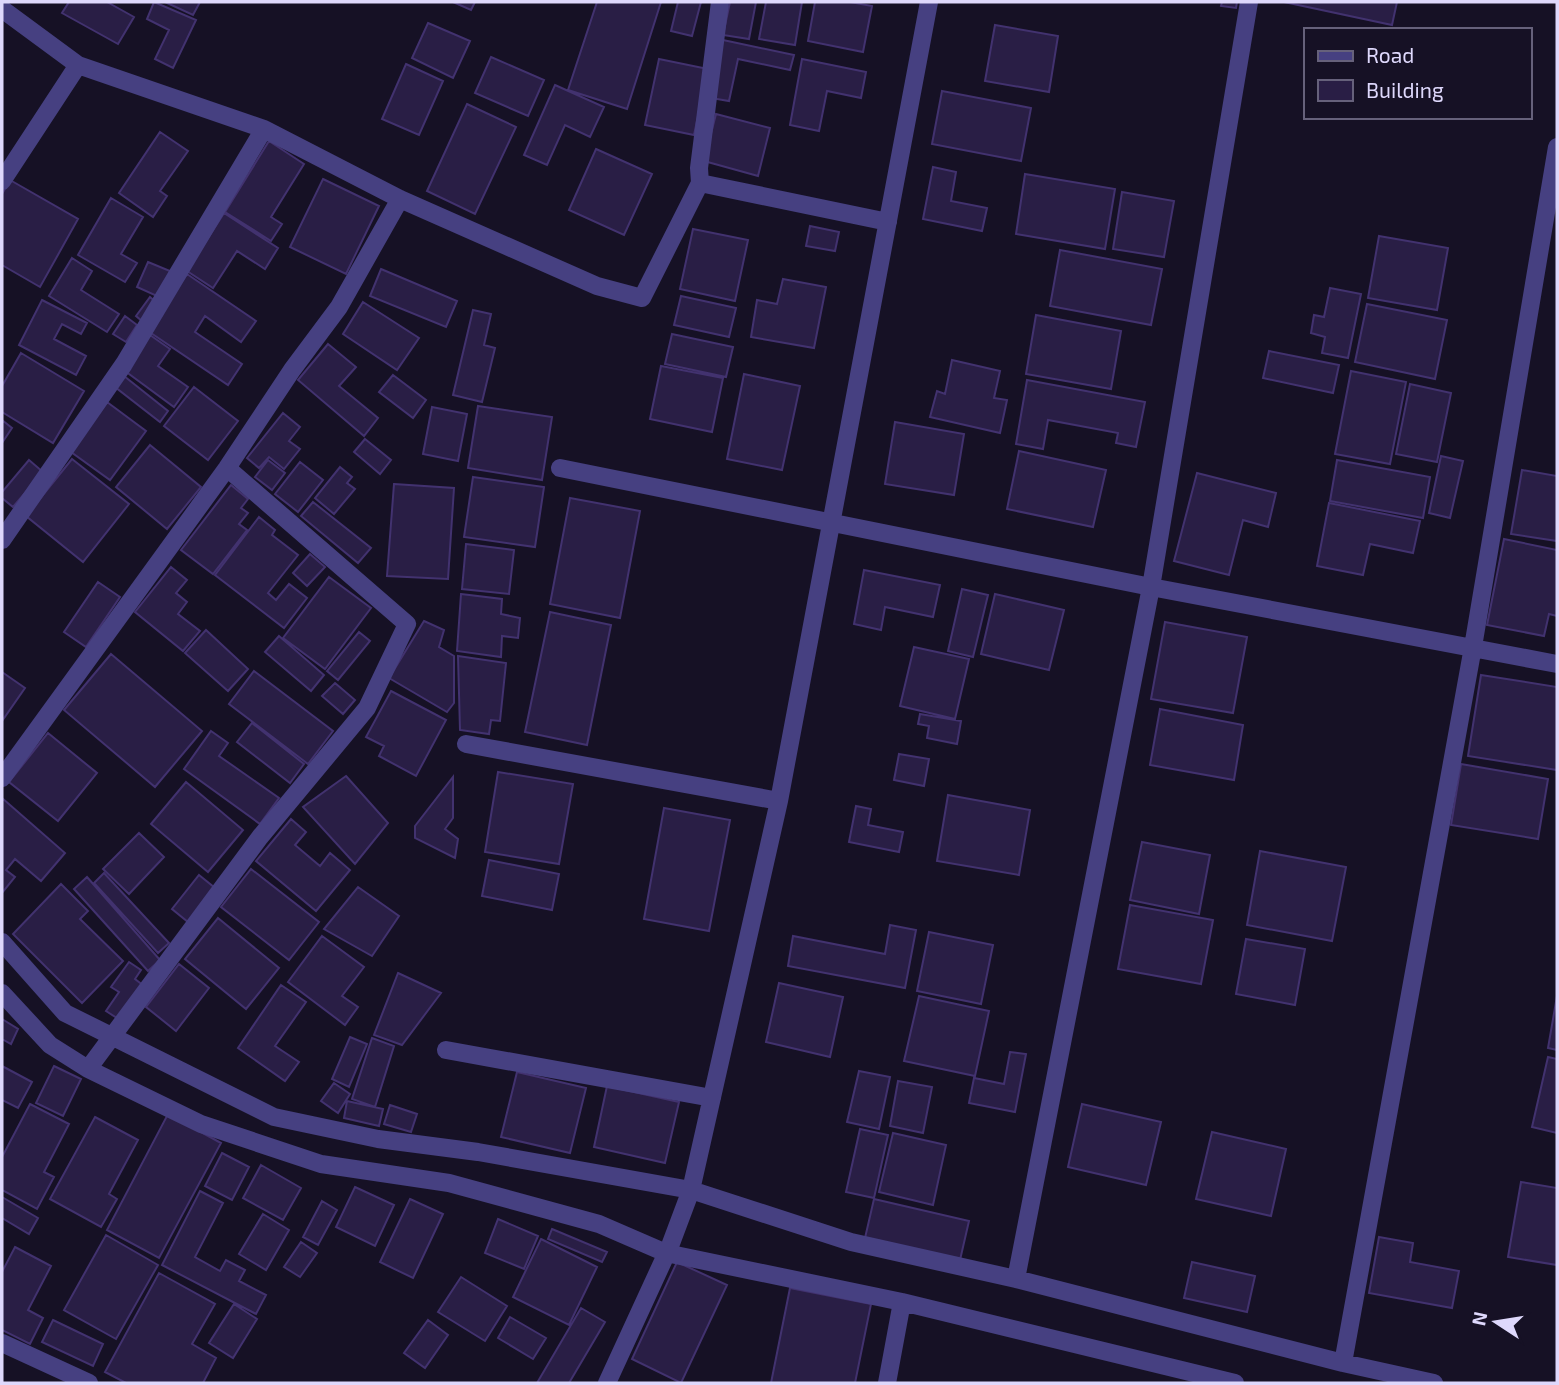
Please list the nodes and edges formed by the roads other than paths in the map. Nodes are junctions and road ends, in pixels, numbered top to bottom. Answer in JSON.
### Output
{"nodes":[{"id":1,"x":720,"y":2,"type":"edge"},
{"id":2,"x":929,"y":2,"type":"edge"},
{"id":3,"x":1249,"y":2,"type":"edge"},
{"id":4,"x":2,"y":9,"type":"edge"},
{"id":5,"x":78,"y":65,"type":"junction"},
{"id":6,"x":264,"y":129,"type":"junction"},
{"id":7,"x":1557,"y":146,"type":"edge"},
{"id":8,"x":2,"y":181,"type":"edge"},
{"id":9,"x":700,"y":183,"type":"junction"},
{"id":10,"x":400,"y":199,"type":"junction"},
{"id":11,"x":888,"y":222,"type":"junction"},
{"id":12,"x":227,"y":468,"type":"junction"},
{"id":13,"x":560,"y":468,"type":"dead end"},
{"id":14,"x":831,"y":523,"type":"junction"},
{"id":15,"x":2,"y":540,"type":"edge"},
{"id":16,"x":1151,"y":587,"type":"junction"},
{"id":17,"x":1473,"y":647,"type":"junction"},
{"id":18,"x":1557,"y":664,"type":"edge"},
{"id":19,"x":466,"y":744,"type":"dead end"},
{"id":20,"x":2,"y":778,"type":"edge"},
{"id":21,"x":779,"y":802,"type":"junction"},
{"id":22,"x":2,"y":942,"type":"edge"},
{"id":23,"x":2,"y":993,"type":"edge"},
{"id":24,"x":110,"y":1037,"type":"junction"},
{"id":25,"x":446,"y":1050,"type":"dead end"},
{"id":26,"x":88,"y":1069,"type":"junction"},
{"id":27,"x":712,"y":1098,"type":"junction"},
{"id":28,"x":688,"y":1197,"type":"junction"},
{"id":29,"x":668,"y":1250,"type":"junction"},
{"id":30,"x":1016,"y":1279,"type":"junction"},
{"id":31,"x":902,"y":1302,"type":"junction"},
{"id":32,"x":2,"y":1343,"type":"edge"},
{"id":33,"x":1343,"y":1363,"type":"junction"},
{"id":34,"x":1196,"y":1378,"type":"edge"},
{"id":35,"x":89,"y":1383,"type":"edge"},
{"id":36,"x":607,"y":1383,"type":"edge"},
{"id":37,"x":887,"y":1383,"type":"edge"},
{"id":38,"x":1236,"y":1383,"type":"edge"},
{"id":39,"x":1434,"y":1383,"type":"edge"}],
"edges":[{"from":1,"to":9,"type":"street"},
{"from":2,"to":11,"type":"street"},
{"from":3,"to":16,"type":"street"},
{"from":4,"to":5,"type":"street"},
{"from":5,"to":6,"type":"street"},
{"from":5,"to":8,"type":"street"},
{"from":6,"to":10,"type":"street"},
{"from":6,"to":15,"type":"street"},
{"from":7,"to":17,"type":"street"},
{"from":9,"to":10,"type":"street"},
{"from":9,"to":11,"type":"street"},
{"from":10,"to":12,"type":"street"},
{"from":11,"to":14,"type":"street"},
{"from":12,"to":20,"type":"street"},
{"from":12,"to":24,"type":"street"},
{"from":13,"to":14,"type":"street"},
{"from":14,"to":16,"type":"street"},
{"from":14,"to":21,"type":"street"},
{"from":16,"to":17,"type":"street"},
{"from":16,"to":30,"type":"street"},
{"from":17,"to":18,"type":"street"},
{"from":17,"to":33,"type":"street"},
{"from":19,"to":21,"type":"street"},
{"from":21,"to":27,"type":"street"},
{"from":22,"to":24,"type":"street"},
{"from":23,"to":26,"type":"street"},
{"from":24,"to":26,"type":"street"},
{"from":24,"to":28,"type":"street"},
{"from":25,"to":27,"type":"street"},
{"from":26,"to":29,"type":"street"},
{"from":27,"to":28,"type":"street"},
{"from":28,"to":29,"type":"street"},
{"from":28,"to":30,"type":"street"},
{"from":29,"to":31,"type":"street"},
{"from":29,"to":36,"type":"street"},
{"from":30,"to":33,"type":"street"},
{"from":31,"to":34,"type":"street"},
{"from":31,"to":37,"type":"street"},
{"from":32,"to":35,"type":"street"},
{"from":33,"to":39,"type":"street"},
{"from":34,"to":38,"type":"street"}]}
